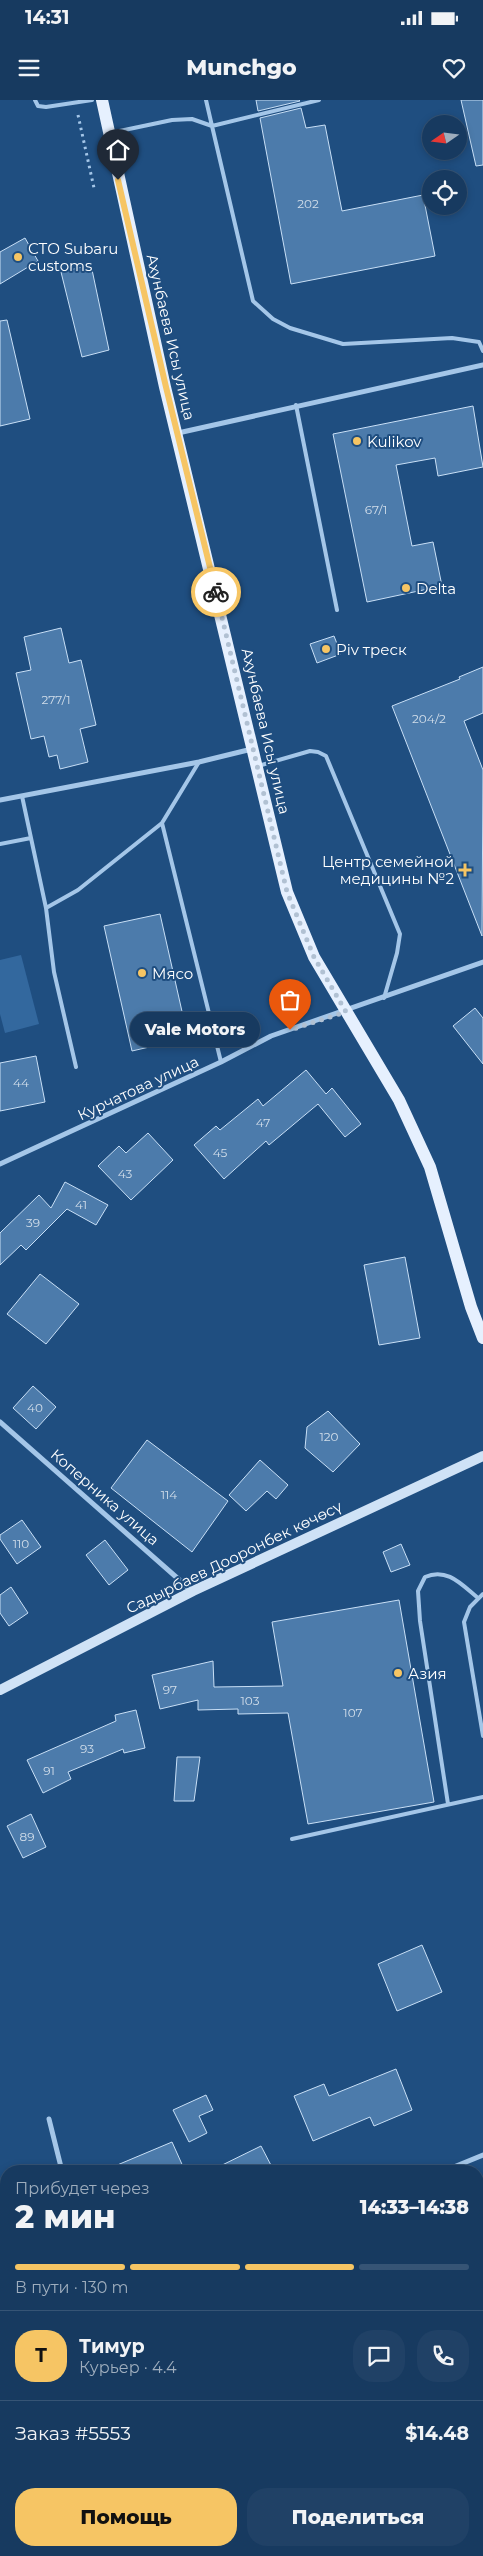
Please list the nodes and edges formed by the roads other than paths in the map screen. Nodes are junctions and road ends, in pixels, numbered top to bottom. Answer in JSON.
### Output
{"nodes":[{"id":1,"x":35,"y":100,"type":"edge"},
{"id":2,"x":92,"y":100,"type":"edge"},
{"id":3,"x":102,"y":100,"type":"edge"},
{"id":4,"x":206,"y":100,"type":"edge"},
{"id":5,"x":319,"y":100,"type":"edge"},
{"id":6,"x":212,"y":126,"type":"junction"},
{"id":7,"x":108,"y":133,"type":"junction"},
{"id":8,"x":483,"y":351,"type":"edge"},
{"id":9,"x":483,"y":365,"type":"edge"},
{"id":10,"x":296,"y":405,"type":"junction"},
{"id":11,"x":178,"y":433,"type":"junction"},
{"id":12,"x":337,"y":610,"type":"dead end"},
{"id":13,"x":254,"y":748,"type":"junction"},
{"id":14,"x":199,"y":762,"type":"junction"},
{"id":15,"x":258,"y":766,"type":"junction"},
{"id":16,"x":22,"y":796,"type":"junction"},
{"id":17,"x":0,"y":800,"type":"edge"},
{"id":18,"x":162,"y":823,"type":"junction"},
{"id":19,"x":31,"y":838,"type":"junction"},
{"id":20,"x":0,"y":844,"type":"edge"},
{"id":21,"x":46,"y":908,"type":"junction"},
{"id":22,"x":483,"y":962,"type":"edge"},
{"id":23,"x":384,"y":998,"type":"junction"},
{"id":24,"x":346,"y":1012,"type":"junction"},
{"id":25,"x":222,"y":1062,"type":"junction"},
{"id":26,"x":76,"y":1067,"type":"dead end"},
{"id":27,"x":0,"y":1164,"type":"edge"},
{"id":28,"x":483,"y":1338,"type":"edge"},
{"id":29,"x":0,"y":1422,"type":"edge"},
{"id":30,"x":483,"y":1456,"type":"edge"},
{"id":31,"x":193,"y":1592,"type":"junction"},
{"id":32,"x":483,"y":1594,"type":"edge"},
{"id":33,"x":478,"y":1598,"type":"junction"},
{"id":34,"x":0,"y":1690,"type":"edge"},
{"id":35,"x":483,"y":1736,"type":"edge"},
{"id":36,"x":483,"y":1797,"type":"edge"},
{"id":37,"x":448,"y":1804,"type":"junction"},
{"id":38,"x":292,"y":1839,"type":"dead end"},
{"id":39,"x":50,"y":2119,"type":"dead end"},
{"id":40,"x":483,"y":2155,"type":"edge"},
{"id":41,"x":61,"y":2165,"type":"edge"},
{"id":42,"x":459,"y":2165,"type":"edge"}],
"edges":[{"from":1,"to":2,"type":"lane"},
{"from":3,"to":7,"type":"main road","name":"Ахунбаева Исы улица"},
{"from":4,"to":6,"type":"lane"},
{"from":5,"to":6,"type":"lane"},
{"from":6,"to":7,"type":"lane"},
{"from":6,"to":8,"type":"lane"},
{"from":7,"to":11,"type":"main road","name":"Ахунбаева Исы улица"},
{"from":9,"to":10,"type":"street"},
{"from":10,"to":11,"type":"street"},
{"from":10,"to":12,"type":"lane"},
{"from":11,"to":13,"type":"main road","name":"Ахунбаева Исы улица"},
{"from":13,"to":14,"type":"street"},
{"from":13,"to":15,"type":"main road","name":"Ахунбаева Исы улица"},
{"from":14,"to":16,"type":"street"},
{"from":14,"to":18,"type":"lane"},
{"from":15,"to":23,"type":"lane"},
{"from":15,"to":24,"type":"main road","name":"Ахунбаева Исы улица"},
{"from":16,"to":17,"type":"street"},
{"from":16,"to":19,"type":"lane"},
{"from":18,"to":21,"type":"lane"},
{"from":18,"to":25,"type":"lane"},
{"from":19,"to":20,"type":"lane"},
{"from":19,"to":21,"type":"lane"},
{"from":21,"to":26,"type":"lane"},
{"from":22,"to":23,"type":"street","name":"Курчатова улица"},
{"from":23,"to":24,"type":"street","name":"Курчатова улица"},
{"from":24,"to":25,"type":"street","name":"Курчатова улица"},
{"from":24,"to":28,"type":"main road","name":"Ахунбаева Исы улица"},
{"from":25,"to":27,"type":"street","name":"Курчатова улица"},
{"from":29,"to":31,"type":"street","name":"Коперника улица"},
{"from":30,"to":31,"type":"main road","name":"Садырбаев Дооронбек көчөсү"},
{"from":31,"to":34,"type":"main road","name":"Садырбаев Дооронбек көчөсү"},
{"from":32,"to":33,"type":"lane"},
{"from":33,"to":35,"type":"lane"},
{"from":33,"to":37,"type":"lane"},
{"from":36,"to":37,"type":"lane"},
{"from":37,"to":38,"type":"lane"},
{"from":39,"to":41,"type":"street"},
{"from":40,"to":42,"type":"street"}]}
